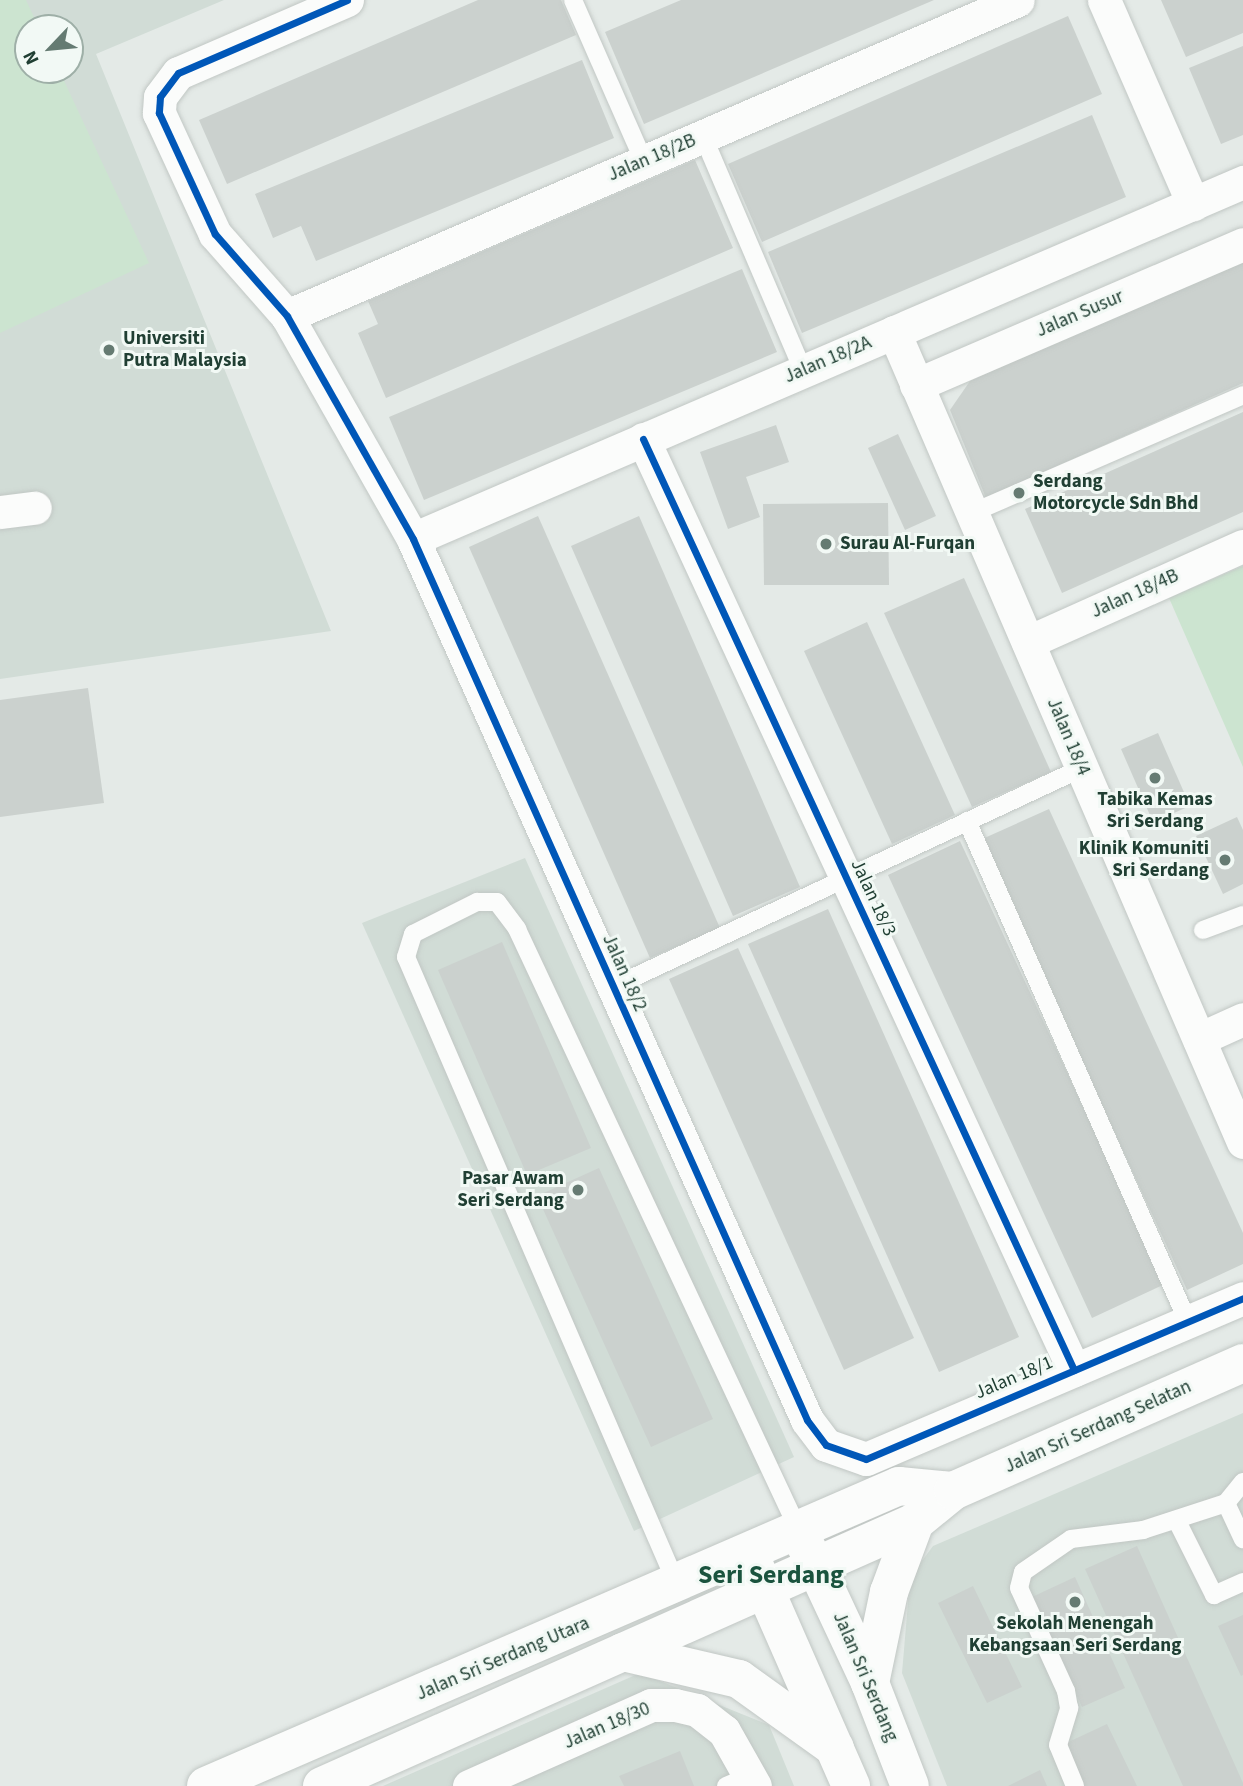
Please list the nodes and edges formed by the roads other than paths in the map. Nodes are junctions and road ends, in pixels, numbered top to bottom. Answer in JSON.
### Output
{"nodes":[{"id":1,"x":347,"y":0,"type":"edge"},
{"id":2,"x":573,"y":0,"type":"edge"},
{"id":3,"x":1104,"y":0,"type":"edge"},
{"id":4,"x":1014,"y":1,"type":"edge"},
{"id":5,"x":704,"y":136,"type":"junction"},
{"id":6,"x":644,"y":162,"type":"junction"},
{"id":7,"x":1243,"y":182,"type":"edge"},
{"id":8,"x":1193,"y":204,"type":"junction"},
{"id":9,"x":1243,"y":244,"type":"edge"},
{"id":10,"x":287,"y":316,"type":"junction"},
{"id":11,"x":894,"y":332,"type":"junction"},
{"id":12,"x":803,"y":371,"type":"junction"},
{"id":13,"x":916,"y":385,"type":"junction"},
{"id":14,"x":1243,"y":395,"type":"edge"},
{"id":15,"x":643,"y":439,"type":"junction"},
{"id":16,"x":35,"y":508,"type":"dead end"},
{"id":17,"x":0,"y":512,"type":"edge"},
{"id":18,"x":972,"y":513,"type":"junction"},
{"id":19,"x":413,"y":539,"type":"junction"},
{"id":20,"x":1243,"y":546,"type":"edge"},
{"id":21,"x":1028,"y":642,"type":"junction"},
{"id":22,"x":1082,"y":768,"type":"junction"},
{"id":23,"x":967,"y":821,"type":"junction"},
{"id":24,"x":845,"y":876,"type":"junction"},
{"id":25,"x":1243,"y":915,"type":"edge"},
{"id":26,"x":1203,"y":930,"type":"dead end"},
{"id":27,"x":613,"y":987,"type":"junction"},
{"id":28,"x":1243,"y":1019,"type":"edge"},
{"id":29,"x":1199,"y":1039,"type":"junction"},
{"id":30,"x":1243,"y":1142,"type":"edge"},
{"id":31,"x":1243,"y":1298,"type":"edge"},
{"id":32,"x":1188,"y":1322,"type":"junction"},
{"id":33,"x":1243,"y":1363,"type":"edge"},
{"id":34,"x":1074,"y":1370,"type":"junction"},
{"id":35,"x":807,"y":1420,"type":"joint"},
{"id":36,"x":1243,"y":1482,"type":"edge"},
{"id":37,"x":953,"y":1491,"type":"junction"},
{"id":38,"x":1226,"y":1503,"type":"junction"},
{"id":39,"x":1177,"y":1521,"type":"junction"},
{"id":40,"x":915,"y":1522,"type":"junction"},
{"id":41,"x":799,"y":1531,"type":"junction"},
{"id":42,"x":1243,"y":1539,"type":"edge"},
{"id":43,"x":749,"y":1553,"type":"junction"},
{"id":44,"x":816,"y":1566,"type":"junction"},
{"id":45,"x":1243,"y":1582,"type":"edge"},
{"id":46,"x":677,"y":1585,"type":"junction"},
{"id":47,"x":765,"y":1589,"type":"junction"},
{"id":48,"x":623,"y":1652,"type":"junction"},
{"id":49,"x":870,"y":1683,"type":"junction"},
{"id":50,"x":837,"y":1750,"type":"junction"},
{"id":51,"x":744,"y":1783,"type":"edge"},
{"id":52,"x":206,"y":1786,"type":"edge"},
{"id":53,"x":322,"y":1786,"type":"edge"},
{"id":54,"x":470,"y":1786,"type":"edge"},
{"id":55,"x":852,"y":1786,"type":"edge"},
{"id":56,"x":910,"y":1786,"type":"edge"},
{"id":57,"x":1076,"y":1786,"type":"edge"}],
"edges":[{"from":1,"to":10,"type":"street","name":"Jalan 18/2"},
{"from":2,"to":6,"type":"lane"},
{"from":3,"to":8,"type":"street"},
{"from":4,"to":5,"type":"street","name":"Jalan 18/2B"},
{"from":5,"to":6,"type":"street","name":"Jalan 18/2B"},
{"from":5,"to":12,"type":"lane"},
{"from":6,"to":10,"type":"street","name":"Jalan 18/2B"},
{"from":7,"to":8,"type":"street","name":"Jalan 18/2A"},
{"from":8,"to":11,"type":"street","name":"Jalan 18/2A"},
{"from":9,"to":13,"type":"street","name":"Jalan Susur"},
{"from":10,"to":19,"type":"street","name":"Jalan 18/2"},
{"from":11,"to":12,"type":"street","name":"Jalan 18/2A"},
{"from":11,"to":13,"type":"street","name":"Jalan 18/4"},
{"from":12,"to":15,"type":"street","name":"Jalan 18/2A"},
{"from":13,"to":18,"type":"street","name":"Jalan 18/4"},
{"from":14,"to":18,"type":"lane"},
{"from":15,"to":19,"type":"street","name":"Jalan 18/2A"},
{"from":15,"to":24,"type":"street","name":"Jalan 18/3"},
{"from":16,"to":17,"type":"street"},
{"from":18,"to":21,"type":"street","name":"Jalan 18/4"},
{"from":19,"to":27,"type":"street","name":"Jalan 18/2"},
{"from":20,"to":21,"type":"street","name":"Jalan 18/4B"},
{"from":21,"to":22,"type":"street","name":"Jalan 18/4"},
{"from":22,"to":23,"type":"lane"},
{"from":22,"to":29,"type":"street","name":"Jalan 18/4"},
{"from":23,"to":24,"type":"lane"},
{"from":23,"to":32,"type":"lane"},
{"from":24,"to":27,"type":"lane"},
{"from":24,"to":34,"type":"street","name":"Jalan 18/3"},
{"from":25,"to":26,"type":"lane"},
{"from":27,"to":35,"type":"street","name":"Jalan 18/2"},
{"from":28,"to":29,"type":"street"},
{"from":29,"to":30,"type":"street","name":"Jalan 18/4"},
{"from":31,"to":32,"type":"street","name":"Jalan 18/1"},
{"from":32,"to":34,"type":"street","name":"Jalan 18/1"},
{"from":33,"to":37,"type":"street","name":"Jalan Sri Serdang Selatan"},
{"from":34,"to":35,"type":"street","name":"Jalan 18/1"},
{"from":36,"to":38,"type":"lane"},
{"from":37,"to":40,"type":"street","name":"Jalan Sri Serdang Selatan"},
{"from":37,"to":41,"type":"street","name":"Jalan Sri Serdang Selatan"},
{"from":38,"to":39,"type":"lane"},
{"from":38,"to":42,"type":"lane"},
{"from":39,"to":45,"type":"lane"},
{"from":39,"to":57,"type":"lane"},
{"from":40,"to":44,"type":"street","name":"Jalan Sri Serdang Selatan"},
{"from":40,"to":49,"type":"street"},
{"from":41,"to":43,"type":"street","name":"Jalan Sri Serdang Utara"},
{"from":41,"to":44,"type":"street","name":"Jalan Sri Serdang"},
{"from":41,"to":46,"type":"lane"},
{"from":43,"to":46,"type":"street","name":"Jalan Sri Serdang Utara"},
{"from":43,"to":47,"type":"street"},
{"from":44,"to":47,"type":"street"},
{"from":44,"to":49,"type":"street","name":"Jalan Sri Serdang"},
{"from":46,"to":52,"type":"street","name":"Jalan Sri Serdang Utara"},
{"from":47,"to":48,"type":"street"},
{"from":47,"to":50,"type":"street"},
{"from":48,"to":50,"type":"street"},
{"from":48,"to":53,"type":"street"},
{"from":49,"to":56,"type":"street","name":"Jalan Sri Serdang"},
{"from":50,"to":55,"type":"street"},
{"from":51,"to":54,"type":"street","name":"Jalan 18/30"}]}
